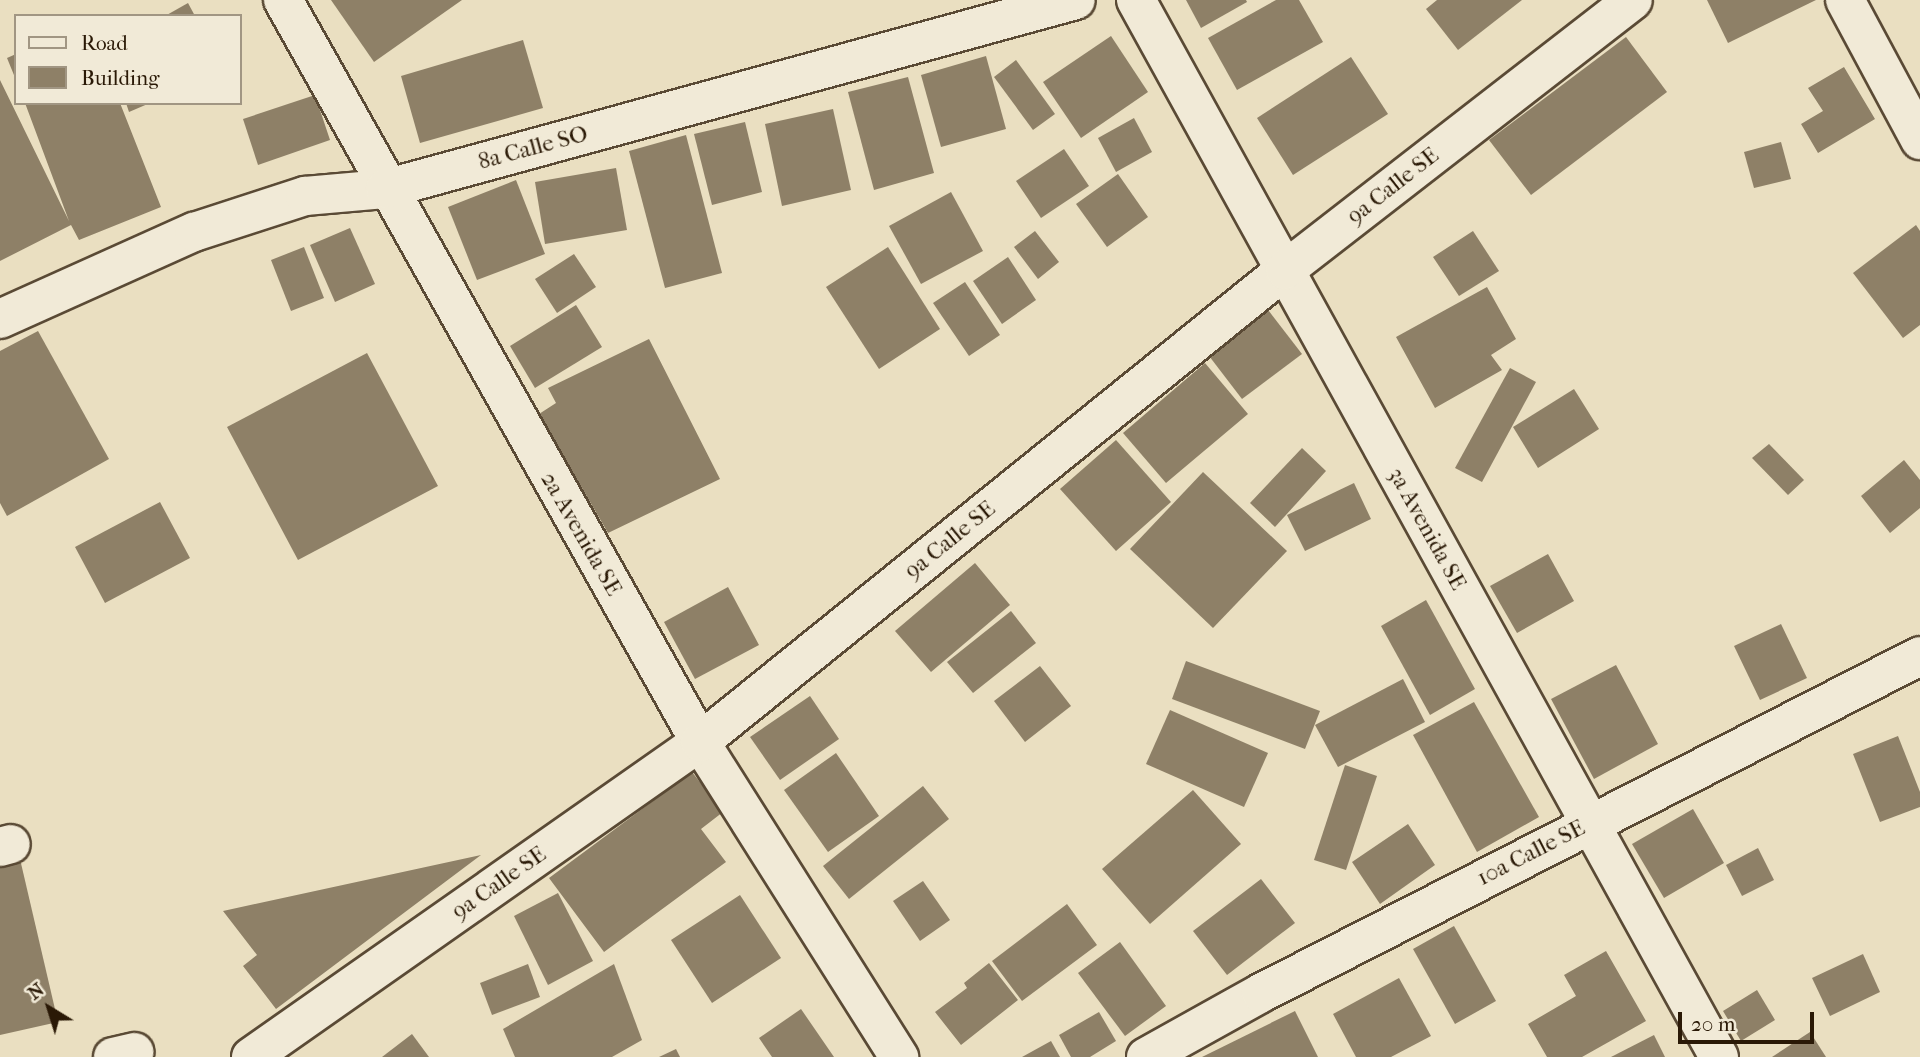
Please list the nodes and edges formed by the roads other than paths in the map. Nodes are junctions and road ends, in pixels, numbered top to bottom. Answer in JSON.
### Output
{"nodes":[{"id":1,"x":283,"y":0,"type":"edge"},
{"id":2,"x":1076,"y":0,"type":"edge"},
{"id":3,"x":1136,"y":0,"type":"edge"},
{"id":4,"x":1633,"y":0,"type":"edge"},
{"id":5,"x":1845,"y":0,"type":"edge"},
{"id":6,"x":1920,"y":140,"type":"edge"},
{"id":7,"x":385,"y":189,"type":"junction"},
{"id":8,"x":1285,"y":270,"type":"junction"},
{"id":9,"x":0,"y":319,"type":"edge"},
{"id":10,"x":1920,"y":656,"type":"edge"},
{"id":11,"x":700,"y":742,"type":"junction"},
{"id":12,"x":1590,"y":823,"type":"junction"},
{"id":13,"x":251,"y":1057,"type":"edge"},
{"id":14,"x":899,"y":1057,"type":"edge"},
{"id":15,"x":1146,"y":1057,"type":"edge"},
{"id":16,"x":1719,"y":1057,"type":"edge"}],
"edges":[{"from":1,"to":7,"type":"street","name":"2a Avenida SE"},
{"from":2,"to":7,"type":"street","name":"8a Calle SO"},
{"from":3,"to":8,"type":"street","name":"3a Avenida SE"},
{"from":4,"to":8,"type":"street","name":"9a Calle SE"},
{"from":5,"to":6,"type":"street"},
{"from":7,"to":9,"type":"street","name":"8a Calle SO"},
{"from":7,"to":11,"type":"street","name":"2a Avenida SE"},
{"from":8,"to":11,"type":"street","name":"9a Calle SE"},
{"from":8,"to":12,"type":"street","name":"3a Avenida SE"},
{"from":10,"to":12,"type":"street","name":"10a Calle SE"},
{"from":11,"to":13,"type":"street","name":"9a Calle SE"},
{"from":11,"to":14,"type":"street","name":"2a Avenida SE"},
{"from":12,"to":15,"type":"street","name":"10a Calle SE"},
{"from":12,"to":16,"type":"street","name":"3a Avenida SE"}]}
